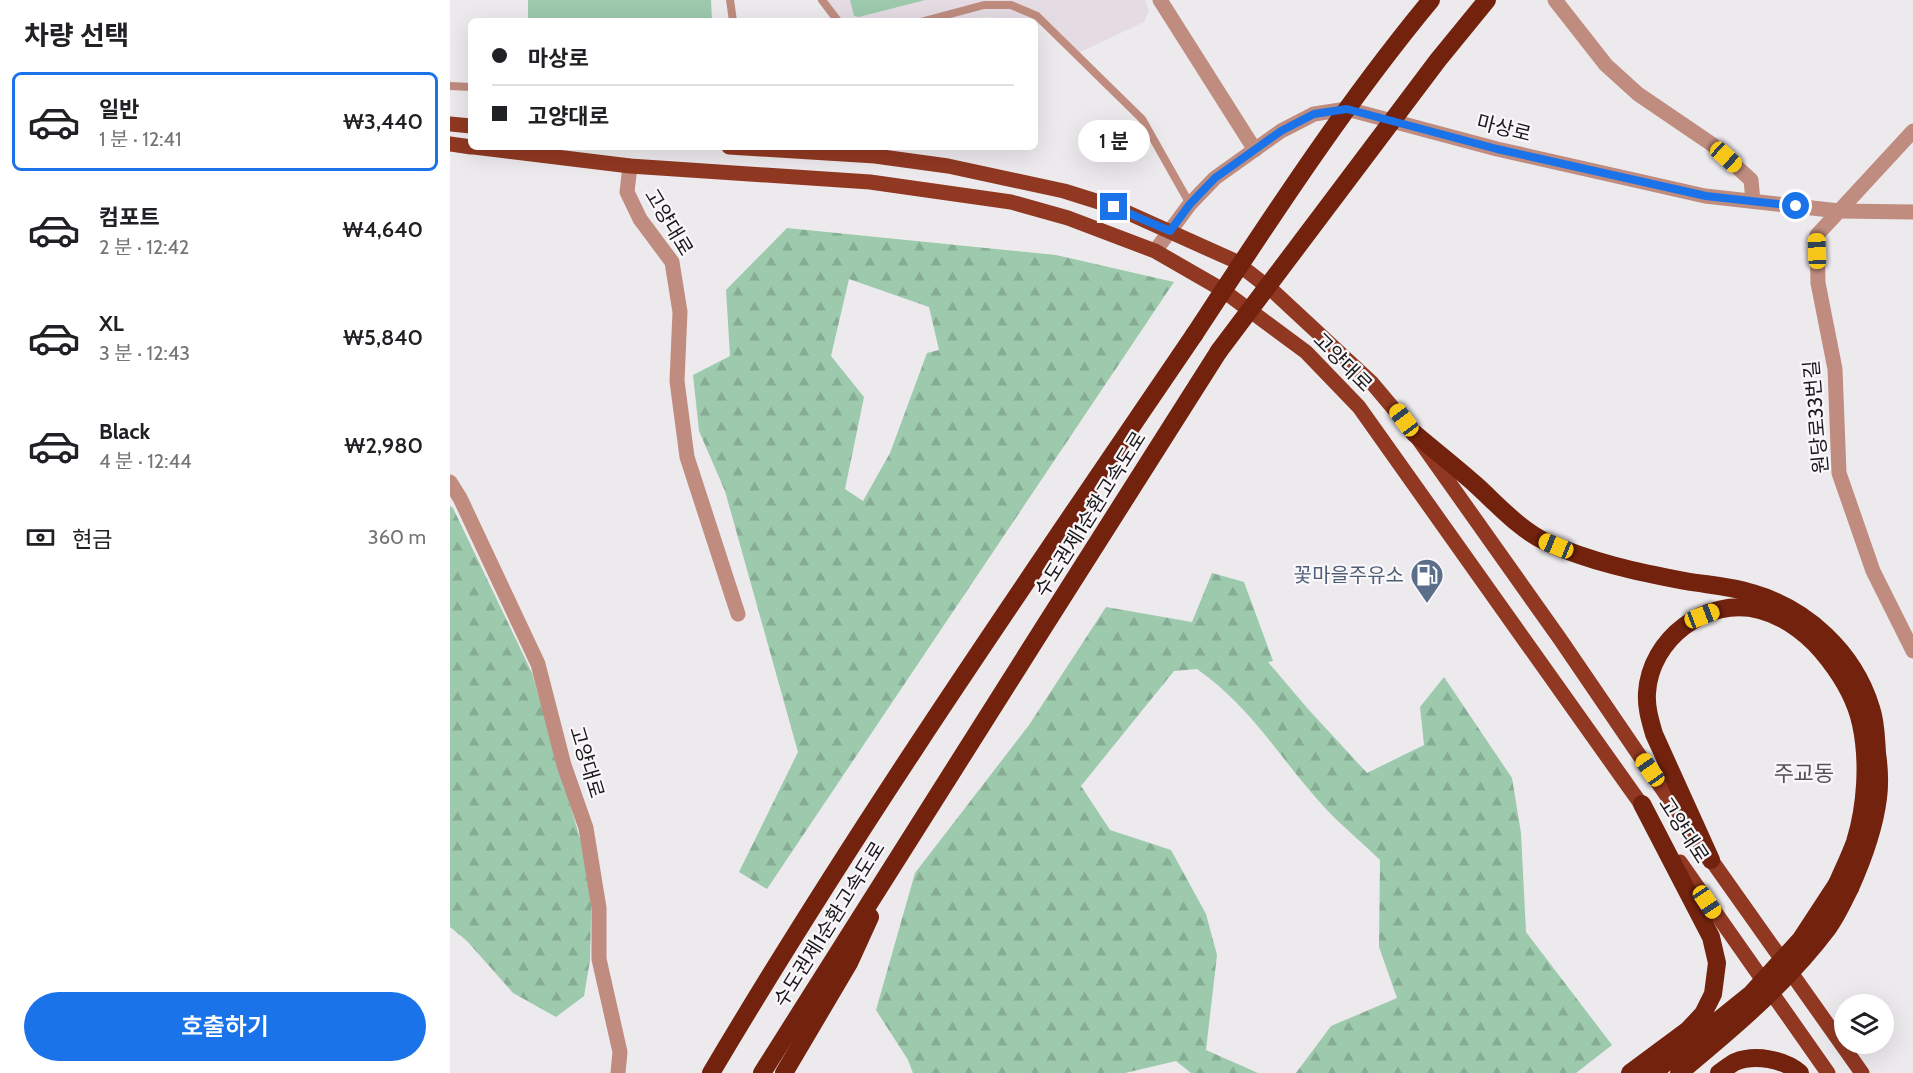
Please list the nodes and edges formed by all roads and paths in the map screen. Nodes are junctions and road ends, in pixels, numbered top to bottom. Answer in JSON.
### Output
{"nodes":[{"id":1,"x":730,"y":0,"type":"edge"},
{"id":2,"x":822,"y":0,"type":"edge"},
{"id":3,"x":1160,"y":0,"type":"edge"},
{"id":4,"x":1431,"y":0,"type":"edge"},
{"id":5,"x":1487,"y":0,"type":"edge"},
{"id":6,"x":1555,"y":0,"type":"edge"},
{"id":7,"x":733,"y":18,"type":"edge"},
{"id":8,"x":836,"y":18,"type":"edge"},
{"id":9,"x":935,"y":18,"type":"edge"},
{"id":10,"x":450,"y":86,"type":"edge"},
{"id":11,"x":468,"y":87,"type":"edge"},
{"id":12,"x":450,"y":124,"type":"edge"},
{"id":13,"x":468,"y":126,"type":"edge"},
{"id":14,"x":1913,"y":131,"type":"edge"},
{"id":15,"x":450,"y":144,"type":"edge"},
{"id":16,"x":468,"y":146,"type":"edge"},
{"id":17,"x":498,"y":150,"type":"edge"},
{"id":18,"x":806,"y":150,"type":"edge"},
{"id":19,"x":1255,"y":150,"type":"junction"},
{"id":20,"x":630,"y":166,"type":"junction"},
{"id":21,"x":1753,"y":201,"type":"junction"},
{"id":22,"x":1190,"y":204,"type":"junction"},
{"id":23,"x":1839,"y":211,"type":"junction"},
{"id":24,"x":1913,"y":212,"type":"edge"},
{"id":25,"x":1170,"y":231,"type":"junction"},
{"id":26,"x":1155,"y":251,"type":"junction"},
{"id":27,"x":1413,"y":433,"type":"junction"},
{"id":28,"x":450,"y":482,"type":"edge"},
{"id":29,"x":738,"y":614,"type":"dead end"},
{"id":30,"x":1913,"y":651,"type":"edge"},
{"id":31,"x":1642,"y":804,"type":"junction"},
{"id":32,"x":899,"y":853,"type":"junction"},
{"id":33,"x":1711,"y":860,"type":"junction"},
{"id":34,"x":1844,"y":886,"type":"junction"},
{"id":35,"x":618,"y":1073,"type":"edge"},
{"id":36,"x":711,"y":1073,"type":"edge"},
{"id":37,"x":762,"y":1073,"type":"edge"},
{"id":38,"x":784,"y":1073,"type":"edge"},
{"id":39,"x":1630,"y":1073,"type":"edge"},
{"id":40,"x":1653,"y":1073,"type":"edge"},
{"id":41,"x":1679,"y":1073,"type":"edge"},
{"id":42,"x":1719,"y":1073,"type":"edge"},
{"id":43,"x":1800,"y":1073,"type":"edge"},
{"id":44,"x":1828,"y":1073,"type":"edge"},
{"id":45,"x":1862,"y":1073,"type":"edge"}],
"edges":[{"from":1,"to":7,"type":"lane"},
{"from":2,"to":8,"type":"lane"},
{"from":3,"to":19,"type":"street"},
{"from":4,"to":36,"type":"highway","name":"수도권제1순환고속도로","bridge":true},
{"from":5,"to":32,"type":"highway","name":"수도권제1순환고속도로","bridge":true},
{"from":6,"to":21,"type":"street"},
{"from":9,"to":22,"type":"lane"},
{"from":10,"to":11,"type":"lane"},
{"from":12,"to":13,"type":"main road"},
{"from":14,"to":23,"type":"street"},
{"from":15,"to":16,"type":"main road","name":"고양대로"},
{"from":17,"to":20,"type":"main road","name":"고양대로"},
{"from":18,"to":25,"type":"main road","name":"고양대로"},
{"from":19,"to":21,"type":"street","name":"마상로"},
{"from":19,"to":22,"type":"street","name":"마상로"},
{"from":20,"to":26,"type":"main road","name":"고양대로"},
{"from":20,"to":29,"type":"street","name":"고양대로"},
{"from":21,"to":23,"type":"street","name":"마상로"},
{"from":22,"to":25,"type":"street","name":"마상로"},
{"from":23,"to":24,"type":"street","name":"마상로"},
{"from":23,"to":30,"type":"street","name":"원당로33번길"},
{"from":25,"to":26,"type":"street","name":"마상로"},
{"from":25,"to":27,"type":"main road","name":"고양대로"},
{"from":26,"to":31,"type":"main road","name":"고양대로"},
{"from":27,"to":33,"type":"main road","name":"고양대로"},
{"from":27,"to":34,"type":"highway"},
{"from":28,"to":35,"type":"street","name":"고양대로"},
{"from":31,"to":39,"type":"highway"},
{"from":31,"to":44,"type":"main road","name":"고양대로"},
{"from":32,"to":37,"type":"highway","name":"수도권제1순환고속도로"},
{"from":32,"to":38,"type":"highway"},
{"from":33,"to":34,"type":"highway"},
{"from":33,"to":45,"type":"main road","name":"고양대로"},
{"from":34,"to":40,"type":"highway","bridge":true},
{"from":34,"to":41,"type":"highway","bridge":true},
{"from":42,"to":43,"type":"highway"}]}
